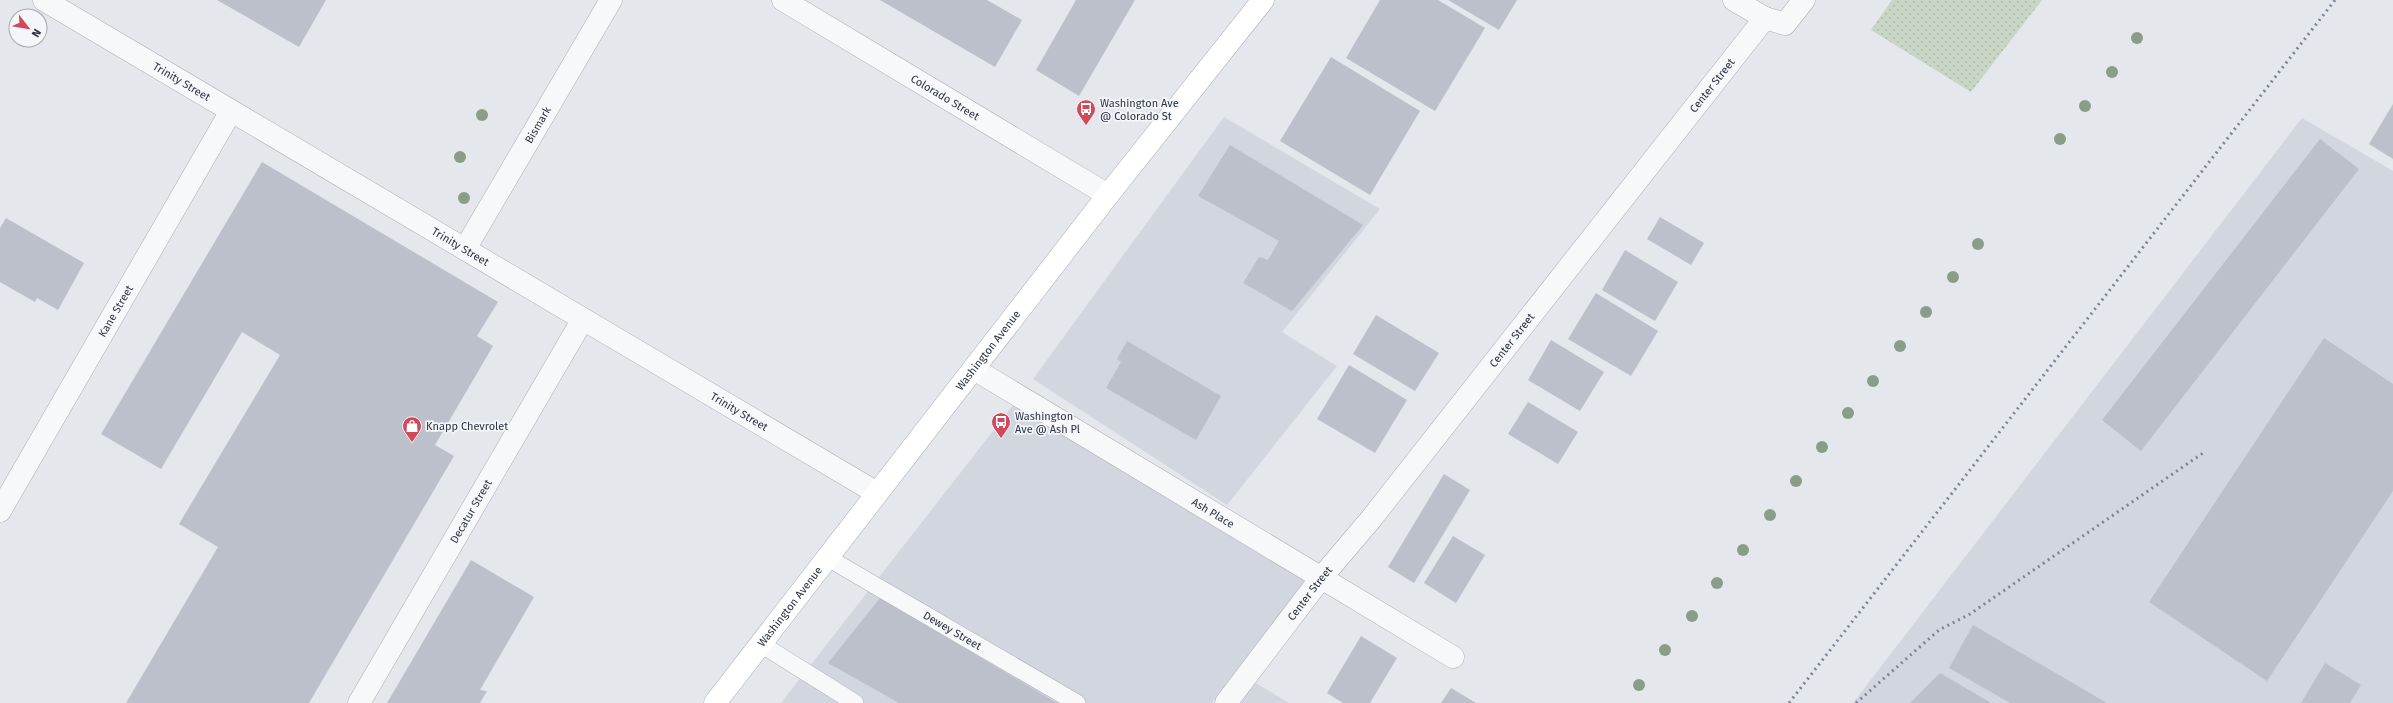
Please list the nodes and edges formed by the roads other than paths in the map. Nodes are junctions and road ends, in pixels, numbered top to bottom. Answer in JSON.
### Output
{"nodes":[{"id":1,"x":44,"y":0,"type":"edge"},
{"id":2,"x":610,"y":0,"type":"edge"},
{"id":3,"x":783,"y":0,"type":"edge"},
{"id":4,"x":1263,"y":0,"type":"edge"},
{"id":5,"x":1734,"y":0,"type":"edge"},
{"id":6,"x":1804,"y":0,"type":"edge"},
{"id":7,"x":1765,"y":18,"type":"junction"},
{"id":8,"x":232,"y":111,"type":"junction"},
{"id":9,"x":1108,"y":196,"type":"junction"},
{"id":10,"x":465,"y":249,"type":"junction"},
{"id":11,"x":583,"y":319,"type":"junction"},
{"id":12,"x":974,"y":369,"type":"junction"},
{"id":13,"x":877,"y":493,"type":"junction"},
{"id":14,"x":0,"y":511,"type":"edge"},
{"id":15,"x":828,"y":558,"type":"junction"},
{"id":16,"x":1321,"y":578,"type":"junction"},
{"id":17,"x":761,"y":644,"type":"junction"},
{"id":18,"x":1452,"y":657,"type":"dead end"},
{"id":19,"x":359,"y":703,"type":"edge"},
{"id":20,"x":715,"y":703,"type":"edge"},
{"id":21,"x":855,"y":703,"type":"edge"},
{"id":22,"x":1077,"y":703,"type":"edge"},
{"id":23,"x":1226,"y":703,"type":"edge"}],
"edges":[{"from":1,"to":8,"type":"street","name":"Trinity Street"},
{"from":2,"to":10,"type":"street","name":"Bismark"},
{"from":3,"to":9,"type":"street","name":"Colorado Street"},
{"from":4,"to":9,"type":"main road","name":"Washington Avenue"},
{"from":5,"to":7,"type":"street"},
{"from":6,"to":7,"type":"street"},
{"from":7,"to":16,"type":"street","name":"Center Street"},
{"from":8,"to":10,"type":"street","name":"Trinity Street"},
{"from":8,"to":14,"type":"street","name":"Kane Street"},
{"from":9,"to":12,"type":"main road","name":"Washington Avenue"},
{"from":10,"to":11,"type":"street","name":"Trinity Street"},
{"from":11,"to":13,"type":"street","name":"Trinity Street"},
{"from":11,"to":19,"type":"street","name":"Decatur Street"},
{"from":12,"to":13,"type":"main road","name":"Washington Avenue"},
{"from":12,"to":16,"type":"street","name":"Ash Place"},
{"from":13,"to":15,"type":"main road","name":"Washington Avenue"},
{"from":15,"to":17,"type":"main road","name":"Washington Avenue"},
{"from":15,"to":22,"type":"lane","name":"Dewey Street"},
{"from":16,"to":18,"type":"street","name":"Ash Place"},
{"from":16,"to":23,"type":"street","name":"Center Street"},
{"from":17,"to":20,"type":"main road","name":"Washington Avenue"},
{"from":17,"to":21,"type":"lane"}]}
